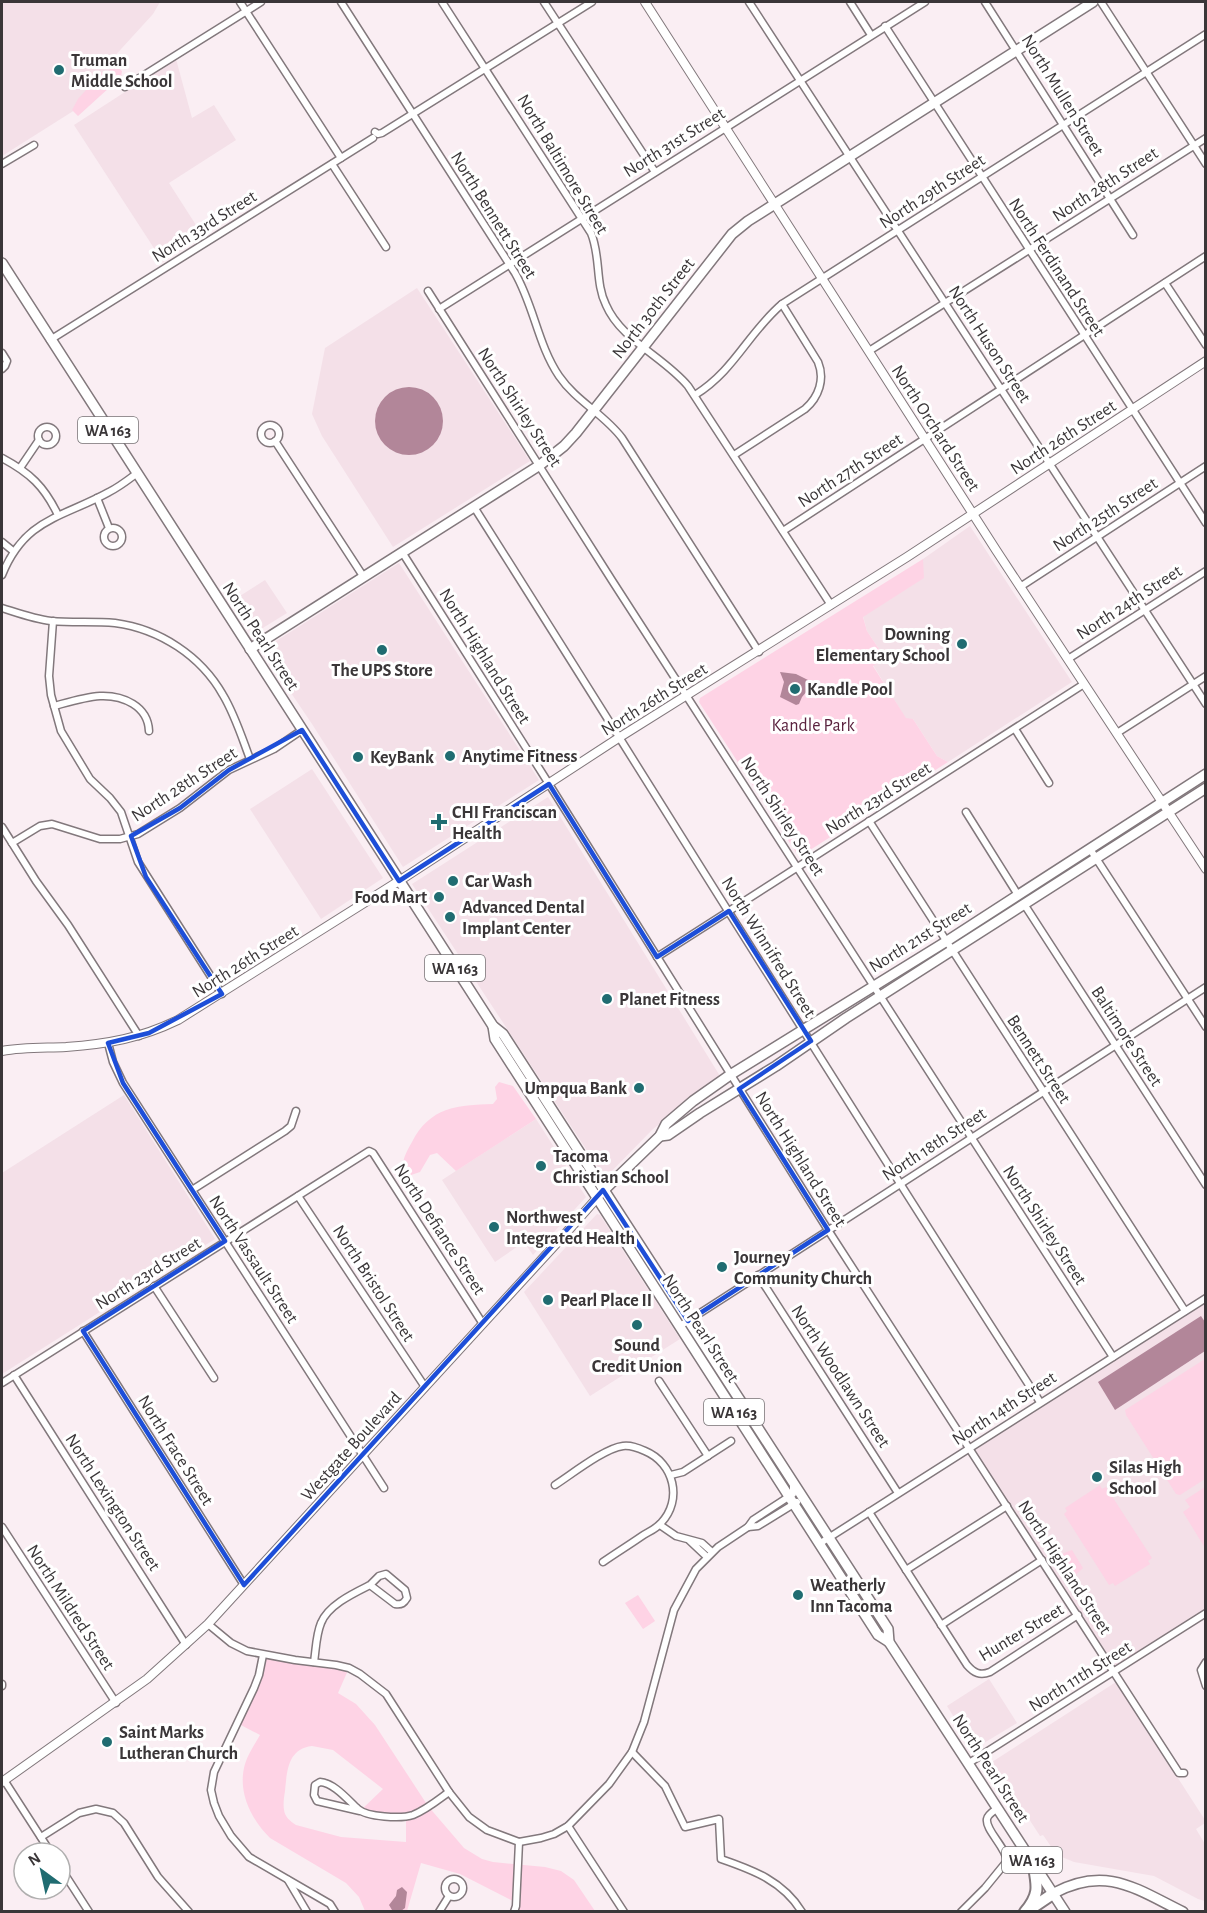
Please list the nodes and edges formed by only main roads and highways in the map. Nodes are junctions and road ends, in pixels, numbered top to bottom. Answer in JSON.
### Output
{"nodes":[{"id":1,"x":1094,"y":2,"type":"edge"},
{"id":2,"x":2,"y":263,"type":"edge"},
{"id":3,"x":250,"y":649,"type":"junction"},
{"id":4,"x":1206,"y":774,"type":"edge"},
{"id":5,"x":1206,"y":788,"type":"edge"},
{"id":6,"x":660,"y":1136,"type":"junction"},
{"id":7,"x":600,"y":1194,"type":"junction"},
{"id":8,"x":684,"y":1323,"type":"junction"},
{"id":9,"x":889,"y":1642,"type":"junction"},
{"id":10,"x":1033,"y":1862,"type":"junction"},
{"id":11,"x":1054,"y":1893,"type":"junction"},
{"id":12,"x":1025,"y":1911,"type":"edge"},
{"id":13,"x":1065,"y":1911,"type":"edge"},
{"id":14,"x":1183,"y":1911,"type":"edge"}],
"edges":[{"from":1,"to":3,"type":"main road","name":"North 30th Street"},
{"from":2,"to":3,"type":"main road","name":"North Pearl Street","number":"WA 163"},
{"from":3,"to":7,"type":"main road","name":"North Pearl Street","number":"WA 163"},
{"from":4,"to":6,"type":"main road","name":"North 21st Street"},
{"from":5,"to":6,"type":"main road","name":"North 21st Street"},
{"from":6,"to":7,"type":"main road","name":"North 21st Street"},
{"from":7,"to":8,"type":"main road","name":"North Pearl Street","number":"WA 163"},
{"from":8,"to":9,"type":"main road","name":"North Pearl Street","number":"WA 163"},
{"from":8,"to":9,"type":"main road","name":"North Pearl Street","number":"WA 163"},
{"from":9,"to":10,"type":"main road","name":"North Pearl Street","number":"WA 163"},
{"from":10,"to":11,"type":"main road","name":"North Pearl Street","number":"WA 163"},
{"from":10,"to":12,"type":"highway"},
{"from":11,"to":12,"type":"highway"},
{"from":11,"to":13,"type":"main road","name":"North Pearl Street","number":"WA 163"},
{"from":11,"to":14,"type":"main road"}]}
